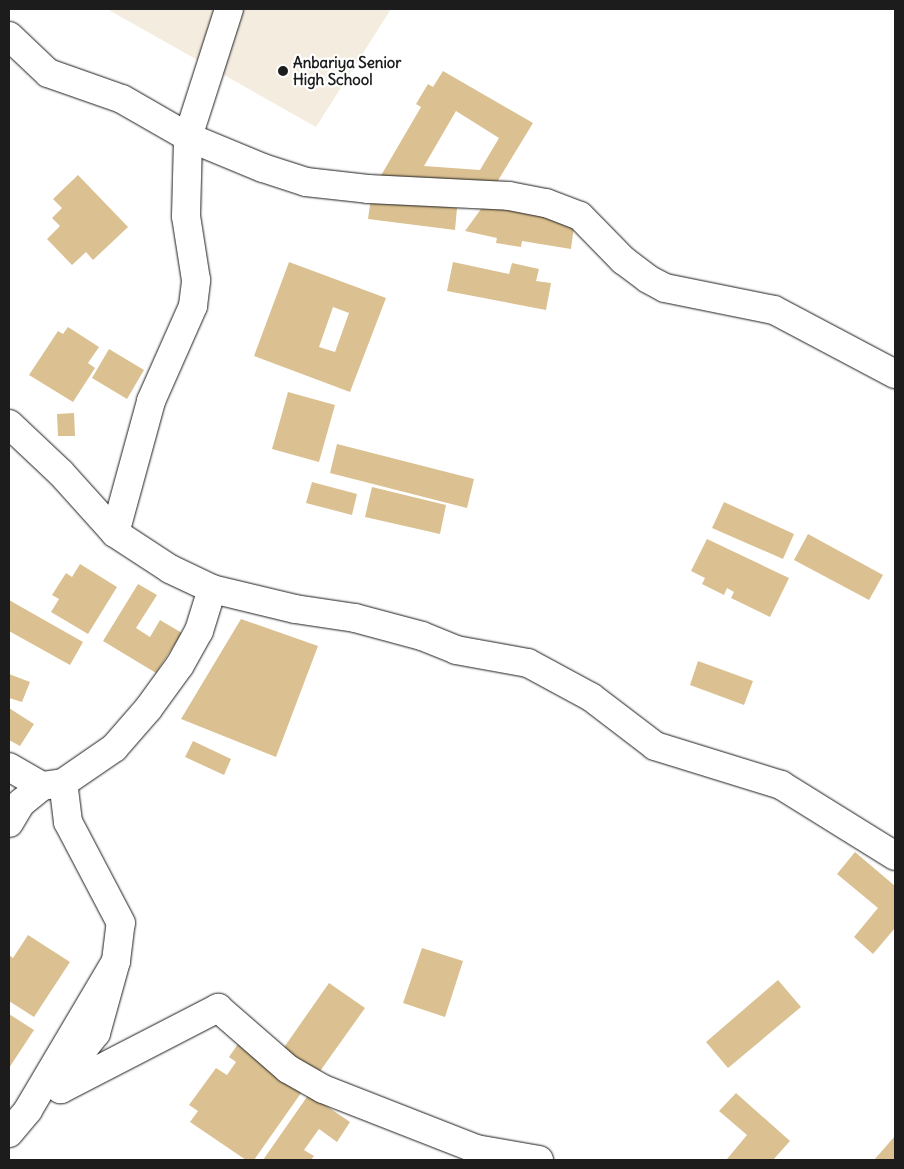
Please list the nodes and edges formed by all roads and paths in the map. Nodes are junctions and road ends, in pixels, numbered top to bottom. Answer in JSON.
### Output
{"nodes":[{"id":1,"x":229,"y":9,"type":"edge"},
{"id":2,"x":9,"y":36,"type":"edge"},
{"id":3,"x":188,"y":136,"type":"junction"},
{"id":4,"x":895,"y":374,"type":"edge"},
{"id":5,"x":9,"y":424,"type":"edge"},
{"id":6,"x":114,"y":532,"type":"junction"},
{"id":7,"x":212,"y":590,"type":"junction"},
{"id":8,"x":9,"y":767,"type":"edge"},
{"id":9,"x":52,"y":784,"type":"junction"},
{"id":10,"x":9,"y":823,"type":"edge"},
{"id":11,"x":895,"y":856,"type":"edge"},
{"id":12,"x":116,"y":960,"type":"junction"},
{"id":13,"x":9,"y":1133,"type":"edge"},
{"id":14,"x":539,"y":1160,"type":"edge"}],
"edges":[{"from":1,"to":3,"type":"street"},
{"from":2,"to":3,"type":"street"},
{"from":3,"to":4,"type":"street"},
{"from":3,"to":6,"type":"street"},
{"from":5,"to":6,"type":"street"},
{"from":6,"to":7,"type":"street"},
{"from":7,"to":9,"type":"street"},
{"from":7,"to":11,"type":"street"},
{"from":8,"to":9,"type":"street"},
{"from":9,"to":10,"type":"street"},
{"from":9,"to":12,"type":"street"},
{"from":12,"to":13,"type":"street"},
{"from":12,"to":14,"type":"street"}]}
